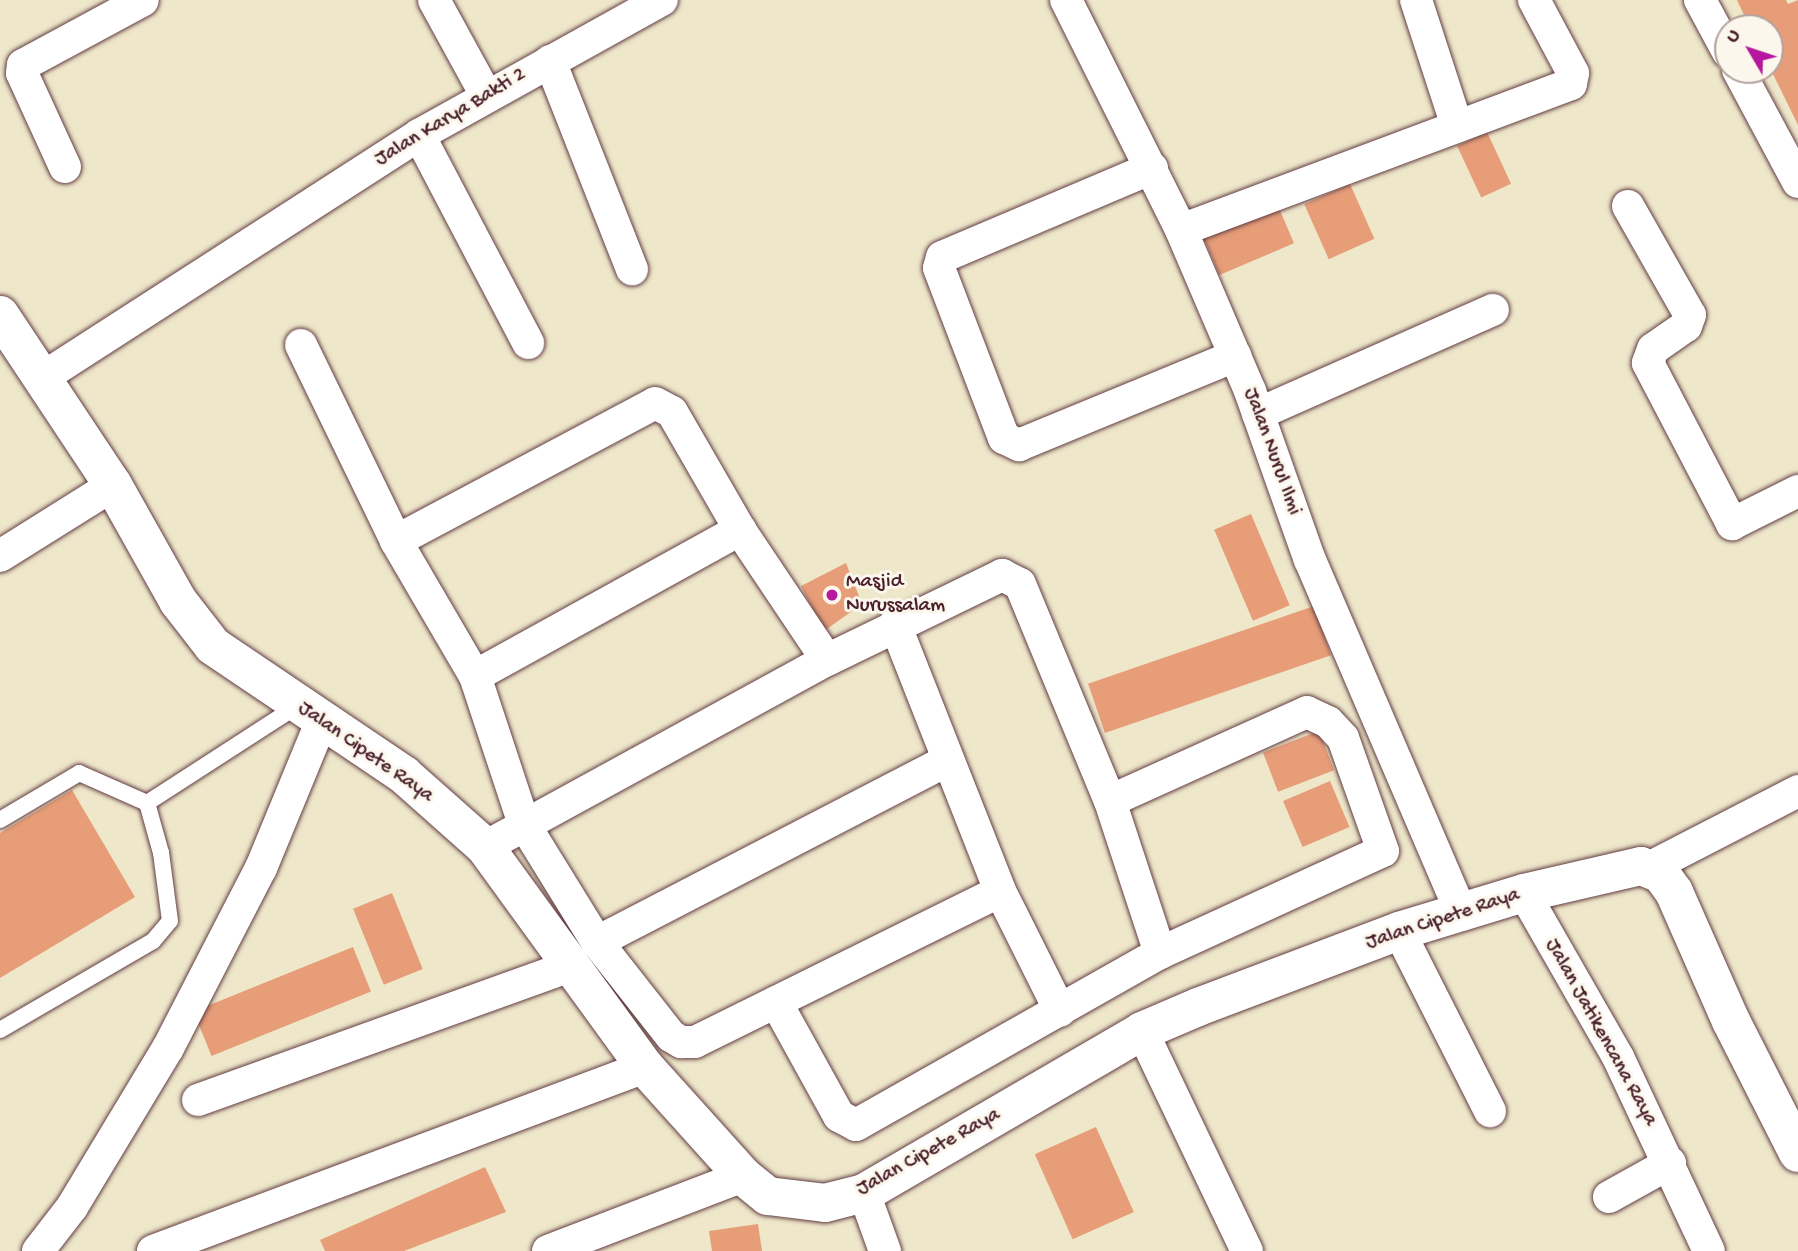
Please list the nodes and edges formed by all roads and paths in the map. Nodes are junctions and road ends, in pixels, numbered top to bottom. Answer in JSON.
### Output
{"nodes":[{"id":1,"x":143,"y":0,"type":"edge"},
{"id":2,"x":435,"y":0,"type":"edge"},
{"id":3,"x":663,"y":0,"type":"edge"},
{"id":4,"x":1066,"y":0,"type":"edge"},
{"id":5,"x":1416,"y":0,"type":"edge"},
{"id":6,"x":1534,"y":0,"type":"edge"},
{"id":7,"x":1700,"y":0,"type":"edge"},
{"id":8,"x":1714,"y":26,"type":"edge"},
{"id":9,"x":550,"y":61,"type":"junction"},
{"id":10,"x":1746,"y":84,"type":"edge"},
{"id":11,"x":486,"y":95,"type":"junction"},
{"id":12,"x":1457,"y":126,"type":"junction"},
{"id":13,"x":419,"y":135,"type":"junction"},
{"id":14,"x":65,"y":167,"type":"dead end"},
{"id":15,"x":1152,"y":168,"type":"junction"},
{"id":16,"x":1798,"y":182,"type":"edge"},
{"id":17,"x":1629,"y":206,"type":"dead end"},
{"id":18,"x":1181,"y":230,"type":"junction"},
{"id":19,"x":632,"y":269,"type":"dead end"},
{"id":20,"x":1493,"y":310,"type":"dead end"},
{"id":21,"x":0,"y":315,"type":"edge"},
{"id":22,"x":528,"y":343,"type":"dead end"},
{"id":23,"x":301,"y":345,"type":"dead end"},
{"id":24,"x":1235,"y":356,"type":"junction"},
{"id":25,"x":42,"y":378,"type":"junction"},
{"id":26,"x":1258,"y":414,"type":"junction"},
{"id":27,"x":113,"y":485,"type":"junction"},
{"id":28,"x":1798,"y":491,"type":"edge"},
{"id":29,"x":740,"y":530,"type":"junction"},
{"id":30,"x":396,"y":541,"type":"junction"},
{"id":31,"x":0,"y":556,"type":"edge"},
{"id":32,"x":895,"y":624,"type":"junction"},
{"id":33,"x":827,"y":660,"type":"junction"},
{"id":34,"x":474,"y":676,"type":"junction"},
{"id":35,"x":310,"y":713,"type":"junction"},
{"id":36,"x":948,"y":760,"type":"junction"},
{"id":37,"x":1798,"y":791,"type":"edge"},
{"id":38,"x":1110,"y":801,"type":"junction"},
{"id":39,"x":147,"y":803,"type":"junction"},
{"id":40,"x":0,"y":820,"type":"edge"},
{"id":41,"x":524,"y":824,"type":"junction"},
{"id":42,"x":485,"y":847,"type":"junction"},
{"id":43,"x":1649,"y":868,"type":"junction"},
{"id":44,"x":1000,"y":891,"type":"junction"},
{"id":45,"x":1524,"y":893,"type":"junction"},
{"id":46,"x":1461,"y":912,"type":"junction"},
{"id":47,"x":1399,"y":932,"type":"junction"},
{"id":48,"x":1160,"y":953,"type":"junction"},
{"id":49,"x":584,"y":954,"type":"junction"},
{"id":50,"x":776,"y":1002,"type":"junction"},
{"id":51,"x":1060,"y":1012,"type":"junction"},
{"id":52,"x":0,"y":1030,"type":"edge"},
{"id":53,"x":1142,"y":1031,"type":"junction"},
{"id":54,"x":645,"y":1067,"type":"junction"},
{"id":55,"x":198,"y":1100,"type":"dead end"},
{"id":56,"x":1490,"y":1111,"type":"dead end"},
{"id":57,"x":1798,"y":1153,"type":"edge"},
{"id":58,"x":1670,"y":1163,"type":"junction"},
{"id":59,"x":743,"y":1176,"type":"junction"},
{"id":60,"x":864,"y":1193,"type":"junction"},
{"id":61,"x":1609,"y":1197,"type":"dead end"},
{"id":62,"x":37,"y":1251,"type":"edge"},
{"id":63,"x":153,"y":1251,"type":"edge"},
{"id":64,"x":548,"y":1251,"type":"edge"},
{"id":65,"x":885,"y":1251,"type":"edge"},
{"id":66,"x":1247,"y":1251,"type":"edge"},
{"id":67,"x":1709,"y":1251,"type":"edge"}],
"edges":[{"from":1,"to":14,"type":"street"},
{"from":2,"to":11,"type":"street"},
{"from":3,"to":9,"type":"street","name":"Jalan Karya Bakti 2"},
{"from":4,"to":15,"type":"street","name":"Jalan Nurul Ilmi"},
{"from":5,"to":12,"type":"street"},
{"from":6,"to":12,"type":"street"},
{"from":7,"to":8,"type":"street"},
{"from":9,"to":11,"type":"street","name":"Jalan Karya Bakti 2"},
{"from":9,"to":19,"type":"street"},
{"from":10,"to":16,"type":"street"},
{"from":11,"to":13,"type":"street","name":"Jalan Karya Bakti 2"},
{"from":12,"to":18,"type":"street"},
{"from":13,"to":22,"type":"street"},
{"from":13,"to":25,"type":"street","name":"Jalan Karya Bakti 2"},
{"from":15,"to":18,"type":"street","name":"Jalan Nurul Ilmi"},
{"from":15,"to":24,"type":"street"},
{"from":17,"to":28,"type":"street"},
{"from":18,"to":24,"type":"street","name":"Jalan Nurul Ilmi"},
{"from":20,"to":26,"type":"street"},
{"from":21,"to":25,"type":"main road","name":"Jalan Cipete Raya"},
{"from":23,"to":30,"type":"street"},
{"from":24,"to":26,"type":"street","name":"Jalan Nurul Ilmi"},
{"from":25,"to":27,"type":"main road","name":"Jalan Cipete Raya"},
{"from":26,"to":46,"type":"street","name":"Jalan Nurul Ilmi"},
{"from":27,"to":31,"type":"street"},
{"from":27,"to":35,"type":"main road","name":"Jalan Cipete Raya"},
{"from":29,"to":30,"type":"street"},
{"from":29,"to":33,"type":"street"},
{"from":29,"to":34,"type":"street"},
{"from":30,"to":34,"type":"street"},
{"from":32,"to":33,"type":"street"},
{"from":32,"to":36,"type":"street"},
{"from":32,"to":38,"type":"street"},
{"from":33,"to":41,"type":"street"},
{"from":34,"to":41,"type":"street"},
{"from":35,"to":39,"type":"lane"},
{"from":35,"to":42,"type":"main road","name":"Jalan Cipete Raya"},
{"from":35,"to":62,"type":"street"},
{"from":36,"to":44,"type":"street"},
{"from":36,"to":49,"type":"street"},
{"from":37,"to":43,"type":"street"},
{"from":38,"to":48,"type":"street"},
{"from":38,"to":48,"type":"street"},
{"from":39,"to":40,"type":"lane"},
{"from":39,"to":52,"type":"lane"},
{"from":41,"to":42,"type":"street"},
{"from":41,"to":49,"type":"street"},
{"from":42,"to":49,"type":"main road","name":"Jalan Cipete Raya"},
{"from":43,"to":45,"type":"main road","name":"Jalan Cipete Raya"},
{"from":43,"to":57,"type":"main road"},
{"from":44,"to":50,"type":"street"},
{"from":44,"to":51,"type":"street"},
{"from":45,"to":46,"type":"main road","name":"Jalan Cipete Raya"},
{"from":45,"to":58,"type":"street","name":"Jalan Jatikencana Raya"},
{"from":46,"to":47,"type":"main road","name":"Jalan Cipete Raya"},
{"from":47,"to":53,"type":"main road","name":"Jalan Cipete Raya"},
{"from":47,"to":56,"type":"street"},
{"from":48,"to":51,"type":"street"},
{"from":49,"to":50,"type":"street"},
{"from":49,"to":54,"type":"main road","name":"Jalan Cipete Raya"},
{"from":49,"to":55,"type":"street"},
{"from":50,"to":51,"type":"street"},
{"from":53,"to":60,"type":"main road","name":"Jalan Cipete Raya"},
{"from":53,"to":66,"type":"street"},
{"from":54,"to":59,"type":"main road","name":"Jalan Cipete Raya"},
{"from":54,"to":63,"type":"street"},
{"from":58,"to":61,"type":"street"},
{"from":58,"to":67,"type":"street","name":"Jalan Jatikencana Raya"},
{"from":59,"to":60,"type":"main road","name":"Jalan Cipete Raya"},
{"from":59,"to":64,"type":"street"},
{"from":60,"to":65,"type":"street"}]}
